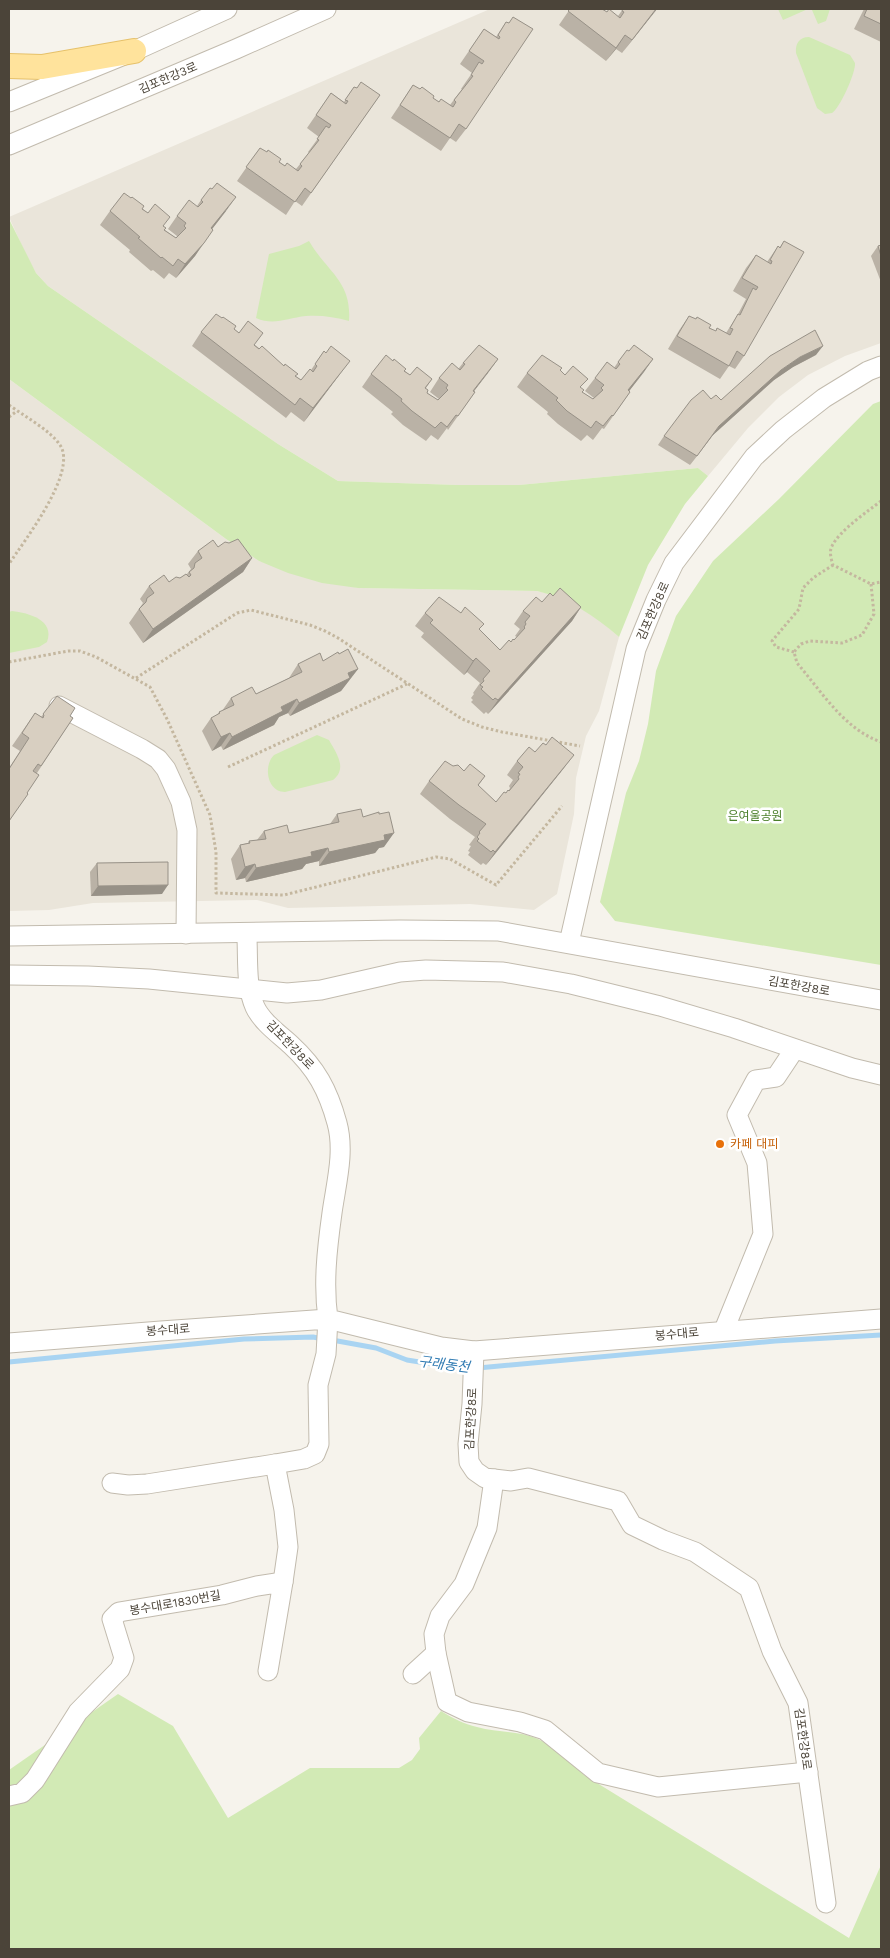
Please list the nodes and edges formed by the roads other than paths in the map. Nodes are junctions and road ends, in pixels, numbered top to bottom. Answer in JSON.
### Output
{"nodes":[{"id":1,"x":227,"y":9,"type":"edge"},
{"id":2,"x":326,"y":9,"type":"edge"},
{"id":3,"x":134,"y":51,"type":"junction"},
{"id":4,"x":9,"y":66,"type":"edge"},
{"id":5,"x":9,"y":102,"type":"edge"},
{"id":6,"x":9,"y":145,"type":"edge"},
{"id":7,"x":881,"y":366,"type":"edge"},
{"id":8,"x":58,"y":706,"type":"edge"},
{"id":9,"x":186,"y":934,"type":"junction"},
{"id":10,"x":9,"y":936,"type":"edge"},
{"id":11,"x":247,"y":939,"type":"junction"},
{"id":12,"x":570,"y":943,"type":"junction"},
{"id":13,"x":9,"y":975,"type":"edge"},
{"id":14,"x":250,"y":990,"type":"junction"},
{"id":15,"x":881,"y":1000,"type":"edge"},
{"id":16,"x":794,"y":1050,"type":"junction"},
{"id":17,"x":881,"y":1075,"type":"edge"},
{"id":18,"x":881,"y":1319,"type":"edge"},
{"id":19,"x":328,"y":1320,"type":"junction"},
{"id":20,"x":724,"y":1330,"type":"junction"},
{"id":21,"x":9,"y":1344,"type":"edge"},
{"id":22,"x":473,"y":1362,"type":"junction"},
{"id":23,"x":275,"y":1464,"type":"junction"},
{"id":24,"x":494,"y":1479,"type":"junction"},
{"id":25,"x":112,"y":1482,"type":"dead end"},
{"id":26,"x":283,"y":1582,"type":"junction"},
{"id":27,"x":436,"y":1653,"type":"junction"},
{"id":28,"x":268,"y":1671,"type":"dead end"},
{"id":29,"x":413,"y":1674,"type":"dead end"},
{"id":30,"x":808,"y":1772,"type":"junction"},
{"id":31,"x":9,"y":1796,"type":"edge"},
{"id":32,"x":826,"y":1903,"type":"dead end"}],
"edges":[{"from":1,"to":3,"type":"street"},
{"from":2,"to":6,"type":"street","name":"김포한강3로"},
{"from":3,"to":4,"type":"main road"},
{"from":3,"to":5,"type":"street"},
{"from":7,"to":12,"type":"street","name":"김포한강8로"},
{"from":8,"to":9,"type":"street"},
{"from":9,"to":10,"type":"street","name":"김포한강8로"},
{"from":9,"to":11,"type":"street","name":"김포한강8로"},
{"from":9,"to":12,"type":"street","name":"김포한강8로"},
{"from":11,"to":12,"type":"street","name":"김포한강8로"},
{"from":11,"to":14,"type":"street","name":"김포한강8로"},
{"from":12,"to":15,"type":"street","name":"김포한강8로"},
{"from":13,"to":14,"type":"street"},
{"from":14,"to":16,"type":"street"},
{"from":14,"to":19,"type":"street","name":"김포한강8로"},
{"from":16,"to":17,"type":"street"},
{"from":16,"to":20,"type":"street"},
{"from":18,"to":20,"type":"street","name":"봉수대로"},
{"from":19,"to":21,"type":"street","name":"봉수대로"},
{"from":19,"to":22,"type":"street"},
{"from":19,"to":23,"type":"street","name":"김포한강8로"},
{"from":20,"to":22,"type":"street","name":"봉수대로"},
{"from":22,"to":24,"type":"street","name":"김포한강8로"},
{"from":23,"to":25,"type":"street"},
{"from":23,"to":26,"type":"street"},
{"from":24,"to":27,"type":"street"},
{"from":24,"to":30,"type":"street","name":"김포한강8로"},
{"from":26,"to":28,"type":"street"},
{"from":26,"to":31,"type":"street","name":"봉수대로1830번길"},
{"from":27,"to":29,"type":"street"},
{"from":27,"to":30,"type":"street"},
{"from":30,"to":32,"type":"street","name":"김포한강8로"}]}
